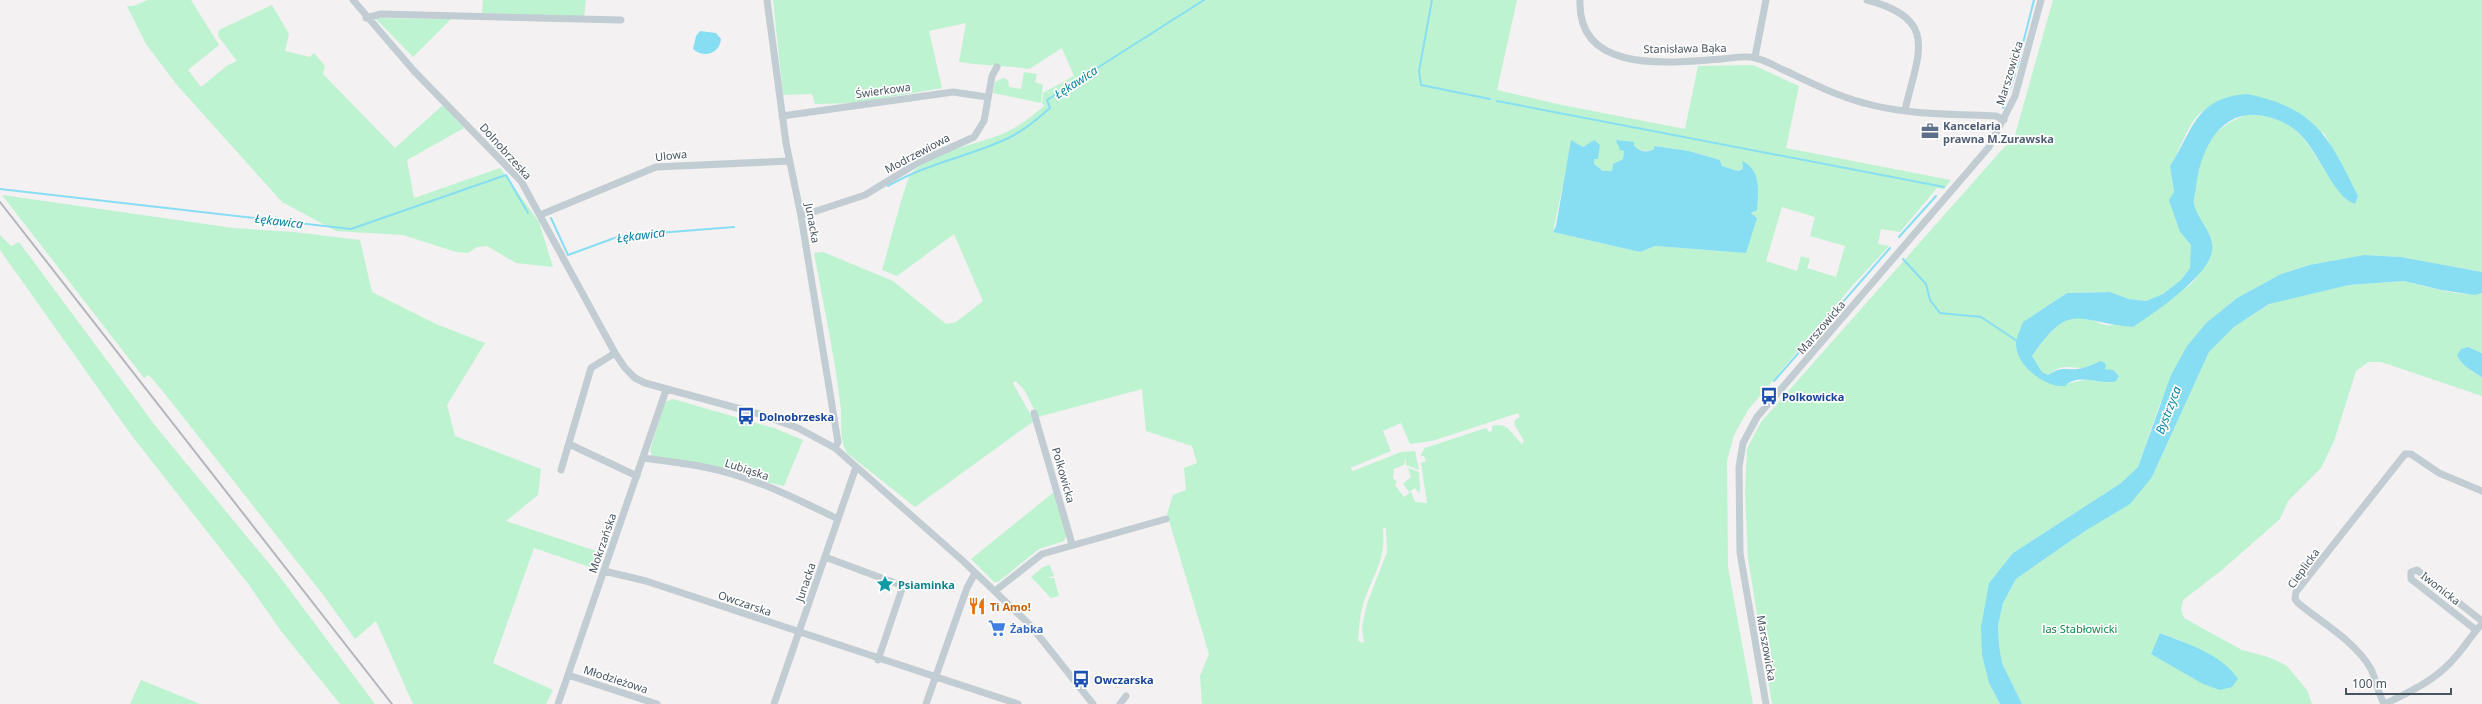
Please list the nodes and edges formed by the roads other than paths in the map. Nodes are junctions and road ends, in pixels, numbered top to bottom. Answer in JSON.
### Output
{"nodes":[{"id":1,"x":353,"y":0,"type":"edge"},
{"id":2,"x":767,"y":0,"type":"edge"},
{"id":3,"x":1580,"y":0,"type":"edge"},
{"id":4,"x":1766,"y":0,"type":"edge"},
{"id":5,"x":1867,"y":0,"type":"edge"},
{"id":6,"x":2041,"y":0,"type":"edge"},
{"id":7,"x":366,"y":18,"type":"junction"},
{"id":8,"x":621,"y":20,"type":"dead end"},
{"id":9,"x":1755,"y":57,"type":"junction"},
{"id":10,"x":997,"y":67,"type":"dead end"},
{"id":11,"x":988,"y":97,"type":"junction"},
{"id":12,"x":1906,"y":110,"type":"junction"},
{"id":13,"x":782,"y":116,"type":"junction"},
{"id":14,"x":2004,"y":120,"type":"junction"},
{"id":15,"x":789,"y":161,"type":"junction"},
{"id":16,"x":540,"y":215,"type":"junction"},
{"id":17,"x":801,"y":216,"type":"junction"},
{"id":18,"x":615,"y":353,"type":"junction"},
{"id":19,"x":666,"y":390,"type":"junction"},
{"id":20,"x":1034,"y":413,"type":"dead end"},
{"id":21,"x":569,"y":444,"type":"junction"},
{"id":22,"x":835,"y":448,"type":"junction"},
{"id":23,"x":643,"y":458,"type":"junction"},
{"id":24,"x":856,"y":467,"type":"junction"},
{"id":25,"x":561,"y":470,"type":"dead end"},
{"id":26,"x":637,"y":476,"type":"junction"},
{"id":27,"x":2482,"y":491,"type":"edge"},
{"id":28,"x":838,"y":519,"type":"junction"},
{"id":29,"x":1166,"y":519,"type":"dead end"},
{"id":30,"x":1072,"y":544,"type":"junction"},
{"id":31,"x":825,"y":557,"type":"junction"},
{"id":32,"x":604,"y":571,"type":"junction"},
{"id":33,"x":975,"y":573,"type":"junction"},
{"id":34,"x":995,"y":591,"type":"junction"},
{"id":35,"x":2482,"y":622,"type":"edge"},
{"id":36,"x":2476,"y":630,"type":"junction"},
{"id":37,"x":799,"y":633,"type":"junction"},
{"id":38,"x":878,"y":660,"type":"junction"},
{"id":39,"x":568,"y":675,"type":"junction"},
{"id":40,"x":935,"y":678,"type":"junction"},
{"id":41,"x":1126,"y":696,"type":"dead end"},
{"id":42,"x":558,"y":704,"type":"edge"},
{"id":43,"x":657,"y":704,"type":"edge"},
{"id":44,"x":774,"y":704,"type":"edge"},
{"id":45,"x":926,"y":704,"type":"edge"},
{"id":46,"x":1018,"y":704,"type":"edge"},
{"id":47,"x":1093,"y":704,"type":"edge"},
{"id":48,"x":1120,"y":704,"type":"edge"},
{"id":49,"x":1766,"y":704,"type":"edge"},
{"id":50,"x":2384,"y":704,"type":"edge"}],
"edges":[{"from":1,"to":7,"type":"street","name":"Dolnobrzeska"},
{"from":2,"to":13,"type":"street","name":"Junacka"},
{"from":3,"to":9,"type":"street","name":"Stanisława Bąka"},
{"from":4,"to":9,"type":"street"},
{"from":5,"to":12,"type":"street"},
{"from":6,"to":14,"type":"street","name":"Marszowicka"},
{"from":7,"to":8,"type":"street"},
{"from":7,"to":16,"type":"street","name":"Dolnobrzeska"},
{"from":9,"to":12,"type":"street"},
{"from":10,"to":11,"type":"street","name":"Modrzewiowa"},
{"from":11,"to":13,"type":"street","name":"Świerkowa"},
{"from":11,"to":17,"type":"street","name":"Modrzewiowa"},
{"from":12,"to":14,"type":"street"},
{"from":13,"to":15,"type":"street","name":"Junacka"},
{"from":14,"to":49,"type":"street","name":"Marszowicka"},
{"from":15,"to":16,"type":"street","name":"Ulowa"},
{"from":15,"to":17,"type":"street","name":"Junacka"},
{"from":16,"to":18,"type":"street","name":"Dolnobrzeska"},
{"from":17,"to":22,"type":"street","name":"Junacka"},
{"from":18,"to":19,"type":"street","name":"Dolnobrzeska"},
{"from":18,"to":21,"type":"street"},
{"from":19,"to":22,"type":"street","name":"Dolnobrzeska"},
{"from":19,"to":23,"type":"street","name":"Mokrzańska"},
{"from":20,"to":30,"type":"street","name":"Polkowicka"},
{"from":21,"to":25,"type":"street"},
{"from":21,"to":26,"type":"street"},
{"from":22,"to":24,"type":"street","name":"Dolnobrzeska"},
{"from":23,"to":26,"type":"street","name":"Mokrzańska"},
{"from":23,"to":28,"type":"street","name":"Lubiąska"},
{"from":24,"to":28,"type":"street","name":"Junacka"},
{"from":24,"to":33,"type":"street","name":"Dolnobrzeska"},
{"from":26,"to":32,"type":"street","name":"Mokrzańska"},
{"from":27,"to":50,"type":"street","name":"Cieplicka"},
{"from":28,"to":31,"type":"street","name":"Junacka"},
{"from":29,"to":30,"type":"street"},
{"from":30,"to":34,"type":"street"},
{"from":31,"to":37,"type":"street","name":"Junacka"},
{"from":31,"to":38,"type":"street"},
{"from":32,"to":37,"type":"street","name":"Owczarska"},
{"from":32,"to":39,"type":"street","name":"Mokrzańska"},
{"from":33,"to":34,"type":"street","name":"Dolnobrzeska"},
{"from":33,"to":40,"type":"street"},
{"from":34,"to":47,"type":"street","name":"Dolnobrzeska"},
{"from":35,"to":36,"type":"street"},
{"from":35,"to":36,"type":"street","name":"Iwonicka"},
{"from":36,"to":50,"type":"street"},
{"from":37,"to":38,"type":"street","name":"Owczarska"},
{"from":37,"to":44,"type":"street","name":"Junacka"},
{"from":38,"to":40,"type":"street","name":"Owczarska"},
{"from":39,"to":42,"type":"street","name":"Mokrzańska"},
{"from":39,"to":43,"type":"street","name":"Młodzieżowa"},
{"from":40,"to":45,"type":"street"},
{"from":40,"to":46,"type":"street","name":"Owczarska"},
{"from":41,"to":48,"type":"street"}]}
